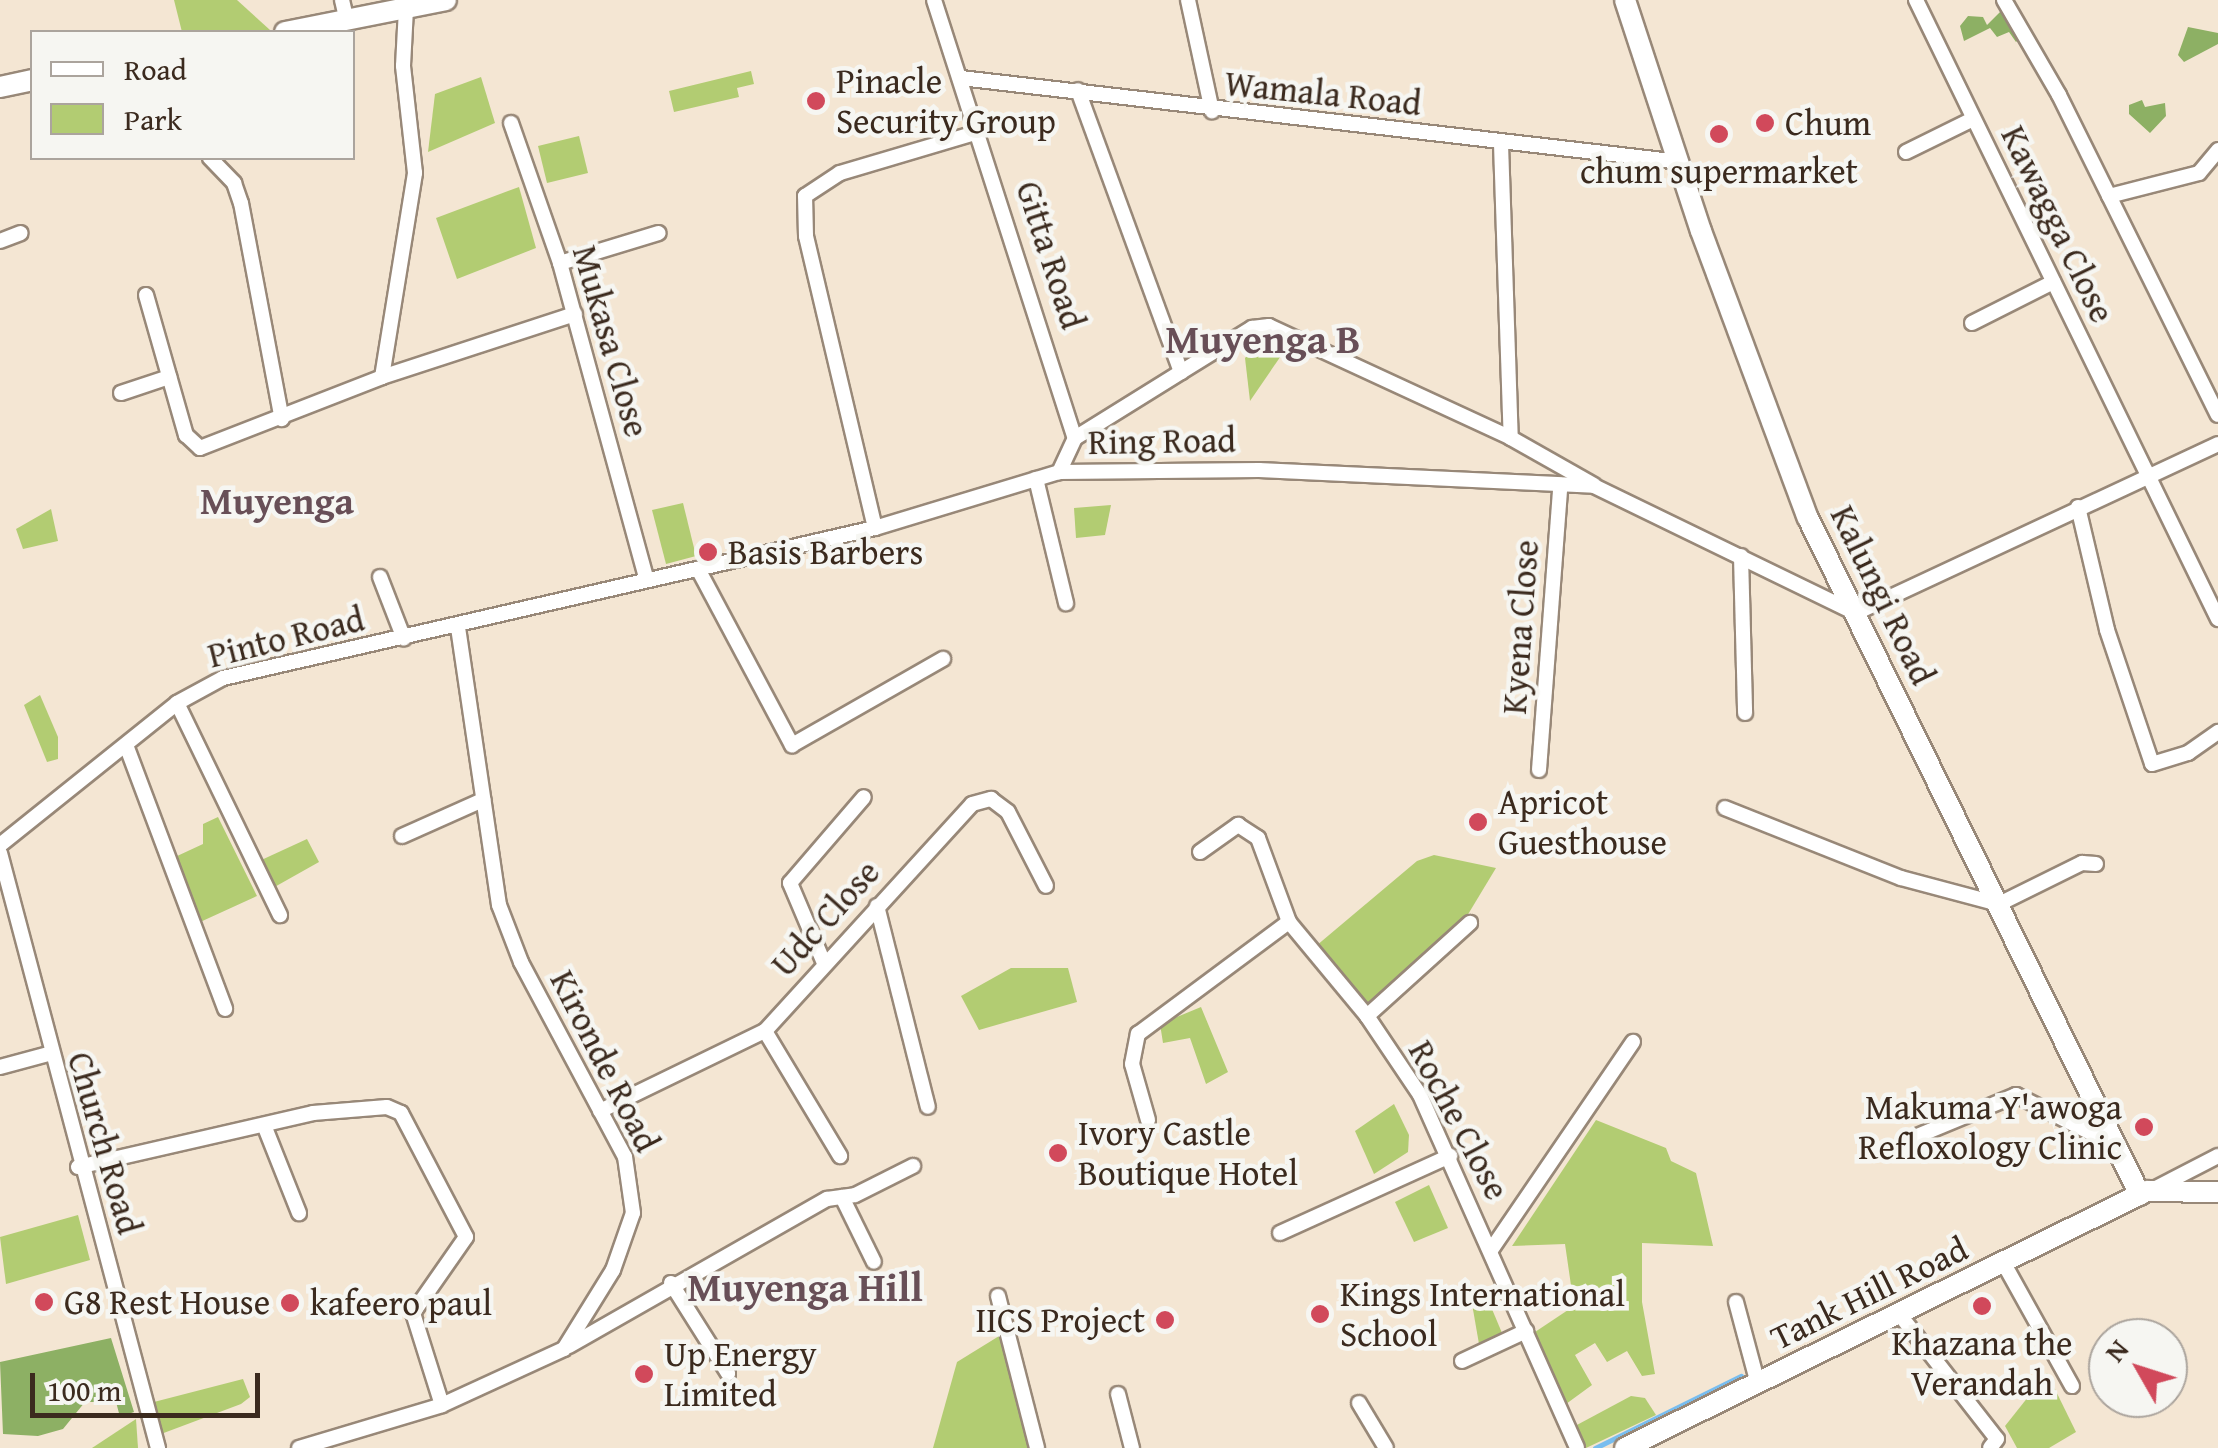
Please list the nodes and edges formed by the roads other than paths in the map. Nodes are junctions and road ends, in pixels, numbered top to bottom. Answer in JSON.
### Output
{"nodes":[{"id":1,"x":446,"y":0,"type":"edge"},
{"id":2,"x":934,"y":0,"type":"edge"},
{"id":3,"x":1188,"y":0,"type":"edge"},
{"id":4,"x":1625,"y":0,"type":"edge"},
{"id":5,"x":1916,"y":0,"type":"edge"},
{"id":6,"x":2004,"y":0,"type":"edge"},
{"id":7,"x":406,"y":8,"type":"junction"},
{"id":8,"x":345,"y":10,"type":"edge"},
{"id":9,"x":290,"y":30,"type":"edge"},
{"id":10,"x":960,"y":78,"type":"junction"},
{"id":11,"x":30,"y":80,"type":"edge"},
{"id":12,"x":0,"y":87,"type":"edge"},
{"id":13,"x":1078,"y":90,"type":"junction"},
{"id":14,"x":1212,"y":112,"type":"junction"},
{"id":15,"x":1973,"y":119,"type":"junction"},
{"id":16,"x":511,"y":123,"type":"dead end"},
{"id":17,"x":978,"y":132,"type":"junction"},
{"id":18,"x":1500,"y":144,"type":"junction"},
{"id":19,"x":2218,"y":150,"type":"edge"},
{"id":20,"x":1906,"y":152,"type":"dead end"},
{"id":21,"x":212,"y":160,"type":"edge"},
{"id":22,"x":1680,"y":162,"type":"junction"},
{"id":23,"x":2109,"y":196,"type":"junction"},
{"id":24,"x":658,"y":233,"type":"dead end"},
{"id":25,"x":21,"y":234,"type":"dead end"},
{"id":26,"x":0,"y":241,"type":"edge"},
{"id":27,"x":560,"y":263,"type":"junction"},
{"id":28,"x":2052,"y":282,"type":"junction"},
{"id":29,"x":146,"y":295,"type":"dead end"},
{"id":30,"x":574,"y":314,"type":"junction"},
{"id":31,"x":1972,"y":323,"type":"dead end"},
{"id":32,"x":1182,"y":372,"type":"junction"},
{"id":33,"x":169,"y":377,"type":"junction"},
{"id":34,"x":382,"y":377,"type":"junction"},
{"id":35,"x":122,"y":392,"type":"dead end"},
{"id":36,"x":2218,"y":415,"type":"edge"},
{"id":37,"x":282,"y":419,"type":"junction"},
{"id":38,"x":1075,"y":438,"type":"junction"},
{"id":39,"x":1511,"y":438,"type":"junction"},
{"id":40,"x":2218,"y":444,"type":"edge"},
{"id":41,"x":1059,"y":472,"type":"junction"},
{"id":42,"x":2146,"y":474,"type":"junction"},
{"id":43,"x":1036,"y":479,"type":"junction"},
{"id":44,"x":1594,"y":486,"type":"junction"},
{"id":45,"x":1560,"y":488,"type":"junction"},
{"id":46,"x":2078,"y":507,"type":"junction"},
{"id":47,"x":876,"y":528,"type":"junction"},
{"id":48,"x":1741,"y":556,"type":"junction"},
{"id":49,"x":698,"y":569,"type":"junction"},
{"id":50,"x":380,"y":577,"type":"dead end"},
{"id":51,"x":646,"y":578,"type":"junction"},
{"id":52,"x":1066,"y":604,"type":"dead end"},
{"id":53,"x":1856,"y":614,"type":"junction"},
{"id":54,"x":2218,"y":619,"type":"edge"},
{"id":55,"x":458,"y":628,"type":"junction"},
{"id":56,"x":404,"y":639,"type":"junction"},
{"id":57,"x":943,"y":659,"type":"dead end"},
{"id":58,"x":177,"y":703,"type":"junction"},
{"id":59,"x":1746,"y":713,"type":"dead end"},
{"id":60,"x":2218,"y":732,"type":"edge"},
{"id":61,"x":126,"y":745,"type":"junction"},
{"id":62,"x":1539,"y":770,"type":"dead end"},
{"id":63,"x":864,"y":797,"type":"dead end"},
{"id":64,"x":484,"y":800,"type":"junction"},
{"id":65,"x":1725,"y":808,"type":"dead end"},
{"id":66,"x":402,"y":836,"type":"dead end"},
{"id":67,"x":0,"y":845,"type":"edge"},
{"id":68,"x":1200,"y":852,"type":"dead end"},
{"id":69,"x":0,"y":853,"type":"edge"},
{"id":70,"x":2096,"y":864,"type":"dead end"},
{"id":71,"x":1046,"y":886,"type":"dead end"},
{"id":72,"x":1999,"y":904,"type":"junction"},
{"id":73,"x":877,"y":906,"type":"junction"},
{"id":74,"x":280,"y":915,"type":"dead end"},
{"id":75,"x":1288,"y":922,"type":"junction"},
{"id":76,"x":1470,"y":923,"type":"dead end"},
{"id":77,"x":824,"y":963,"type":"junction"},
{"id":78,"x":225,"y":1010,"type":"dead end"},
{"id":79,"x":1367,"y":1016,"type":"junction"},
{"id":80,"x":764,"y":1031,"type":"junction"},
{"id":81,"x":1634,"y":1042,"type":"dead end"},
{"id":82,"x":48,"y":1054,"type":"junction"},
{"id":83,"x":0,"y":1066,"type":"edge"},
{"id":84,"x":928,"y":1107,"type":"dead end"},
{"id":85,"x":600,"y":1111,"type":"junction"},
{"id":86,"x":1148,"y":1120,"type":"dead end"},
{"id":87,"x":264,"y":1126,"type":"junction"},
{"id":88,"x":1910,"y":1138,"type":"dead end"},
{"id":89,"x":2112,"y":1144,"type":"junction"},
{"id":90,"x":840,"y":1156,"type":"dead end"},
{"id":91,"x":1450,"y":1156,"type":"junction"},
{"id":92,"x":2218,"y":1156,"type":"edge"},
{"id":93,"x":913,"y":1166,"type":"dead end"},
{"id":94,"x":78,"y":1167,"type":"junction"},
{"id":95,"x":2147,"y":1192,"type":"junction"},
{"id":96,"x":2218,"y":1192,"type":"edge"},
{"id":97,"x":842,"y":1196,"type":"junction"},
{"id":98,"x":298,"y":1212,"type":"dead end"},
{"id":99,"x":1280,"y":1233,"type":"dead end"},
{"id":100,"x":1491,"y":1250,"type":"junction"},
{"id":101,"x":874,"y":1262,"type":"dead end"},
{"id":102,"x":2003,"y":1262,"type":"junction"},
{"id":103,"x":671,"y":1283,"type":"junction"},
{"id":104,"x":998,"y":1296,"type":"dead end"},
{"id":105,"x":1736,"y":1302,"type":"dead end"},
{"id":106,"x":1900,"y":1315,"type":"junction"},
{"id":107,"x":1526,"y":1331,"type":"junction"},
{"id":108,"x":564,"y":1349,"type":"junction"},
{"id":109,"x":1462,"y":1361,"type":"dead end"},
{"id":110,"x":728,"y":1373,"type":"dead end"},
{"id":111,"x":1758,"y":1384,"type":"junction"},
{"id":112,"x":2072,"y":1386,"type":"dead end"},
{"id":113,"x":1118,"y":1394,"type":"dead end"},
{"id":114,"x":1360,"y":1403,"type":"dead end"},
{"id":115,"x":442,"y":1406,"type":"junction"},
{"id":116,"x":1996,"y":1445,"type":"edge"},
{"id":117,"x":158,"y":1448,"type":"edge"},
{"id":118,"x":300,"y":1448,"type":"edge"},
{"id":119,"x":1037,"y":1448,"type":"edge"},
{"id":120,"x":1132,"y":1448,"type":"edge"},
{"id":121,"x":1386,"y":1448,"type":"edge"},
{"id":122,"x":1576,"y":1448,"type":"edge"},
{"id":123,"x":1625,"y":1448,"type":"edge"}],
"edges":[{"from":1,"to":7,"type":"street"},
{"from":2,"to":10,"type":"street","name":"Gitta Road"},
{"from":3,"to":14,"type":"street"},
{"from":4,"to":22,"type":"street","name":"Kalungi Road"},
{"from":5,"to":15,"type":"street","name":"Kawagga Close"},
{"from":6,"to":23,"type":"street"},
{"from":7,"to":8,"type":"street"},
{"from":7,"to":34,"type":"street"},
{"from":8,"to":9,"type":"street"},
{"from":10,"to":13,"type":"street","name":"Wamala Road"},
{"from":10,"to":17,"type":"street","name":"Gitta Road"},
{"from":11,"to":12,"type":"street"},
{"from":13,"to":14,"type":"street","name":"Wamala Road"},
{"from":13,"to":32,"type":"street"},
{"from":14,"to":18,"type":"street","name":"Wamala Road"},
{"from":15,"to":20,"type":"street"},
{"from":15,"to":28,"type":"street","name":"Kawagga Close"},
{"from":16,"to":27,"type":"street","name":"Mukasa Close"},
{"from":17,"to":38,"type":"street","name":"Gitta Road"},
{"from":17,"to":47,"type":"street"},
{"from":18,"to":22,"type":"street","name":"Wamala Road"},
{"from":18,"to":39,"type":"street"},
{"from":19,"to":23,"type":"street"},
{"from":21,"to":37,"type":"street"},
{"from":22,"to":53,"type":"street","name":"Kalungi Road"},
{"from":23,"to":36,"type":"street"},
{"from":24,"to":27,"type":"street"},
{"from":25,"to":26,"type":"street"},
{"from":27,"to":30,"type":"street","name":"Mukasa Close"},
{"from":28,"to":31,"type":"street"},
{"from":28,"to":42,"type":"street","name":"Kawagga Close"},
{"from":29,"to":33,"type":"street"},
{"from":30,"to":34,"type":"street"},
{"from":30,"to":51,"type":"street","name":"Mukasa Close"},
{"from":32,"to":38,"type":"street"},
{"from":32,"to":39,"type":"street"},
{"from":33,"to":35,"type":"street"},
{"from":33,"to":37,"type":"street"},
{"from":34,"to":37,"type":"street"},
{"from":38,"to":41,"type":"street"},
{"from":39,"to":44,"type":"street"},
{"from":40,"to":42,"type":"street"},
{"from":41,"to":43,"type":"street","name":"Ring Road"},
{"from":41,"to":45,"type":"street","name":"Ring Road"},
{"from":42,"to":46,"type":"street"},
{"from":42,"to":54,"type":"street","name":"Kawagga Close"},
{"from":43,"to":47,"type":"street","name":"Ring Road"},
{"from":43,"to":52,"type":"street"},
{"from":44,"to":45,"type":"street","name":"Ring Road"},
{"from":44,"to":48,"type":"street","name":"Ring Road"},
{"from":45,"to":62,"type":"street","name":"Kyena Close"},
{"from":46,"to":53,"type":"street"},
{"from":46,"to":60,"type":"street"},
{"from":47,"to":49,"type":"street","name":"Ring Road"},
{"from":48,"to":53,"type":"street","name":"Ring Road"},
{"from":48,"to":59,"type":"street"},
{"from":49,"to":51,"type":"street","name":"Ring Road"},
{"from":49,"to":57,"type":"street"},
{"from":50,"to":56,"type":"street"},
{"from":51,"to":55,"type":"street","name":"Ring Road"},
{"from":53,"to":72,"type":"street","name":"Kalungi Road"},
{"from":55,"to":56,"type":"street","name":"Pinto Road"},
{"from":55,"to":64,"type":"street","name":"Kironde Road"},
{"from":56,"to":58,"type":"street","name":"Pinto Road"},
{"from":58,"to":61,"type":"street","name":"Pinto Road"},
{"from":58,"to":74,"type":"street"},
{"from":61,"to":67,"type":"street","name":"Pinto Road"},
{"from":61,"to":78,"type":"street"},
{"from":63,"to":77,"type":"street"},
{"from":64,"to":66,"type":"street"},
{"from":64,"to":85,"type":"street","name":"Kironde Road"},
{"from":65,"to":72,"type":"street"},
{"from":68,"to":75,"type":"street","name":"Roche Close"},
{"from":69,"to":82,"type":"street","name":"Church Road"},
{"from":70,"to":72,"type":"street"},
{"from":71,"to":73,"type":"street","name":"Udc Close"},
{"from":72,"to":89,"type":"street","name":"Kalungi Road"},
{"from":73,"to":77,"type":"street","name":"Udc Close"},
{"from":73,"to":84,"type":"street"},
{"from":75,"to":79,"type":"street","name":"Roche Close"},
{"from":75,"to":86,"type":"street"},
{"from":76,"to":79,"type":"street"},
{"from":77,"to":80,"type":"street","name":"Udc Close"},
{"from":79,"to":91,"type":"street","name":"Roche Close"},
{"from":80,"to":85,"type":"street","name":"Udc Close"},
{"from":80,"to":90,"type":"street"},
{"from":81,"to":100,"type":"street"},
{"from":82,"to":83,"type":"street"},
{"from":82,"to":94,"type":"street","name":"Church Road"},
{"from":85,"to":108,"type":"street","name":"Kironde Road"},
{"from":87,"to":94,"type":"street"},
{"from":87,"to":98,"type":"street"},
{"from":87,"to":115,"type":"street"},
{"from":88,"to":89,"type":"street"},
{"from":89,"to":95,"type":"street","name":"Kalungi Road"},
{"from":91,"to":99,"type":"street"},
{"from":91,"to":100,"type":"street","name":"Roche Close"},
{"from":92,"to":95,"type":"street"},
{"from":93,"to":97,"type":"street"},
{"from":94,"to":117,"type":"street","name":"Church Road"},
{"from":95,"to":96,"type":"street"},
{"from":95,"to":102,"type":"street","name":"Tank Hill Road"},
{"from":97,"to":101,"type":"street"},
{"from":97,"to":103,"type":"street"},
{"from":100,"to":107,"type":"street","name":"Roche Close"},
{"from":102,"to":106,"type":"street","name":"Tank Hill Road"},
{"from":102,"to":112,"type":"street"},
{"from":103,"to":108,"type":"street"},
{"from":103,"to":110,"type":"street"},
{"from":104,"to":119,"type":"street"},
{"from":105,"to":111,"type":"street"},
{"from":106,"to":111,"type":"street","name":"Tank Hill Road"},
{"from":106,"to":116,"type":"street"},
{"from":107,"to":109,"type":"street"},
{"from":107,"to":122,"type":"street","name":"Roche Close"},
{"from":108,"to":115,"type":"street"},
{"from":111,"to":123,"type":"street","name":"Tank Hill Road"},
{"from":113,"to":120,"type":"street"},
{"from":114,"to":121,"type":"street"},
{"from":115,"to":118,"type":"street"}]}
